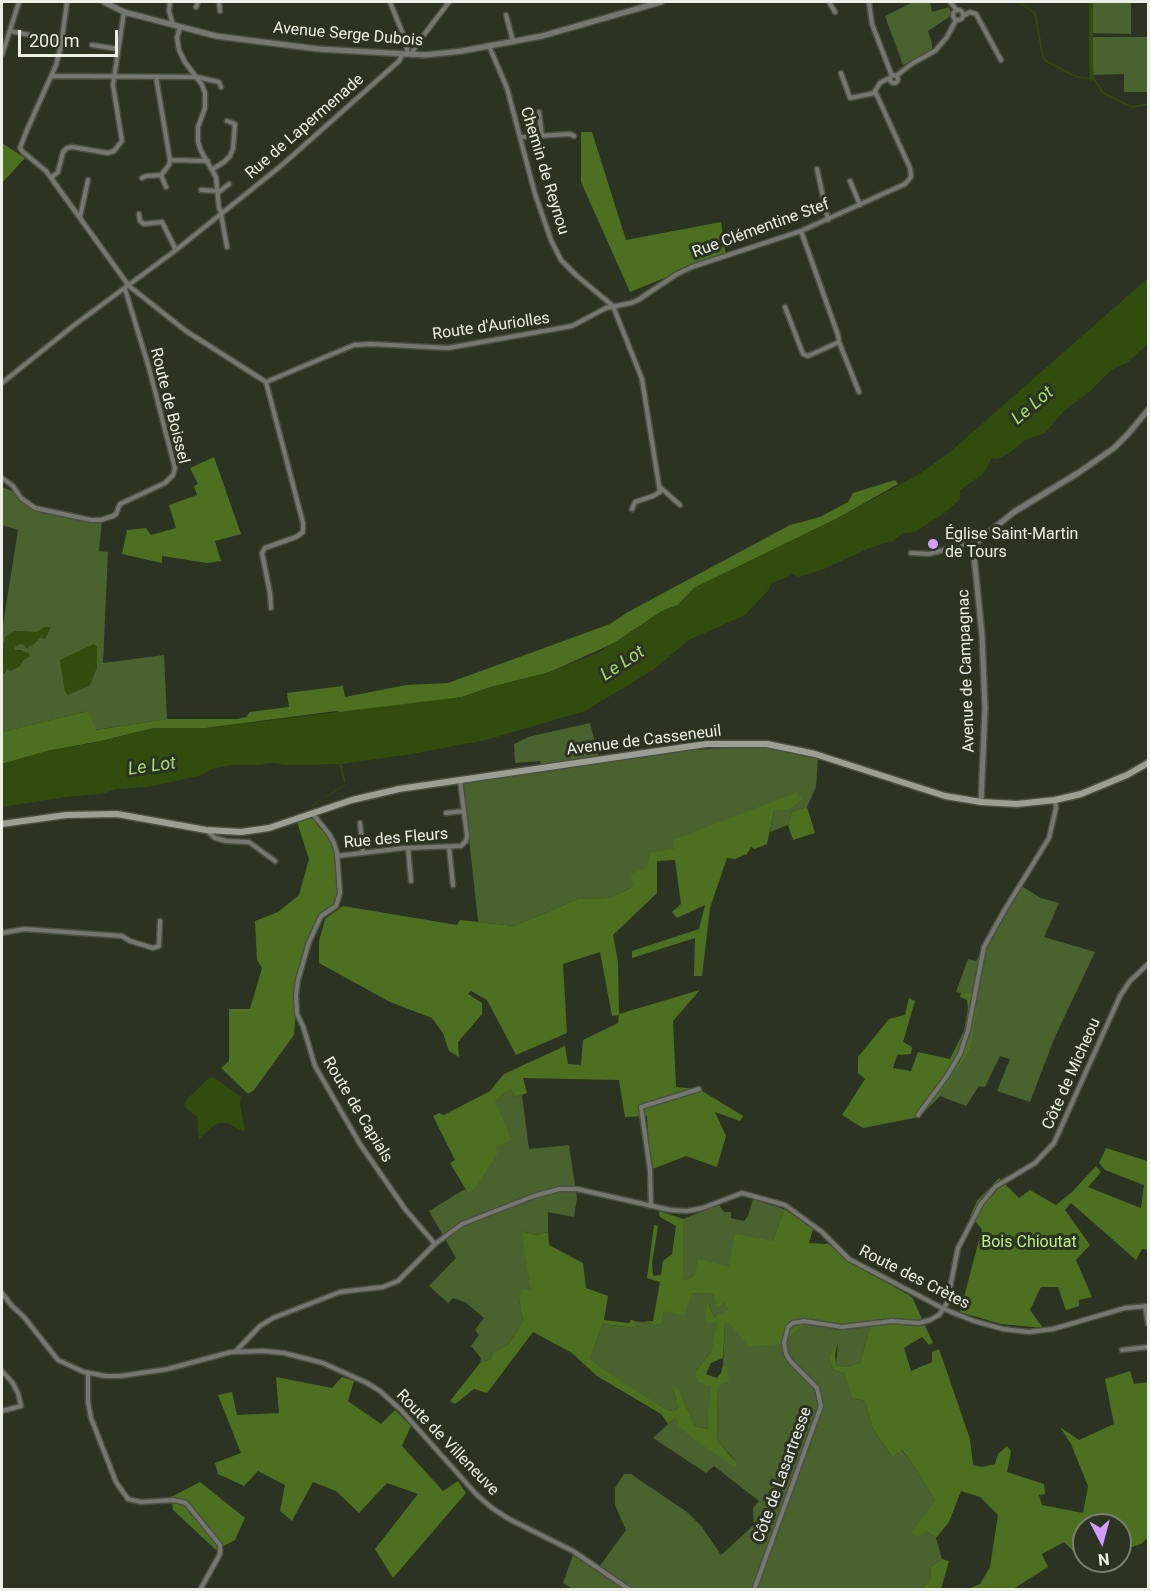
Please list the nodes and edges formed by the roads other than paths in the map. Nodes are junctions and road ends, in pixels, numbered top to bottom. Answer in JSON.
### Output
{"nodes":[{"id":1,"x":19,"y":2,"type":"edge"},
{"id":2,"x":67,"y":2,"type":"edge"},
{"id":3,"x":104,"y":2,"type":"edge"},
{"id":4,"x":170,"y":2,"type":"edge"},
{"id":5,"x":219,"y":2,"type":"edge"},
{"id":6,"x":390,"y":2,"type":"edge"},
{"id":7,"x":449,"y":2,"type":"edge"},
{"id":8,"x":661,"y":2,"type":"edge"},
{"id":9,"x":829,"y":2,"type":"edge"},
{"id":10,"x":869,"y":2,"type":"edge"},
{"id":11,"x":950,"y":2,"type":"edge"},
{"id":12,"x":957,"y":10,"type":"junction"},
{"id":13,"x":169,"y":11,"type":"junction"},
{"id":14,"x":220,"y":11,"type":"dead end"},
{"id":15,"x":124,"y":12,"type":"junction"},
{"id":16,"x":835,"y":12,"type":"dead end"},
{"id":17,"x":506,"y":15,"type":"dead end"},
{"id":18,"x":963,"y":16,"type":"junction"},
{"id":19,"x":956,"y":20,"type":"junction"},
{"id":20,"x":158,"y":21,"type":"junction"},
{"id":21,"x":177,"y":27,"type":"junction"},
{"id":22,"x":9,"y":30,"type":"junction"},
{"id":23,"x":62,"y":39,"type":"junction"},
{"id":24,"x":513,"y":42,"type":"junction"},
{"id":25,"x":92,"y":45,"type":"dead end"},
{"id":26,"x":489,"y":46,"type":"junction"},
{"id":27,"x":118,"y":50,"type":"junction"},
{"id":28,"x":2,"y":55,"type":"edge"},
{"id":29,"x":408,"y":55,"type":"junction"},
{"id":30,"x":1001,"y":60,"type":"dead end"},
{"id":31,"x":841,"y":73,"type":"dead end"},
{"id":32,"x":52,"y":76,"type":"junction"},
{"id":33,"x":114,"y":76,"type":"junction"},
{"id":34,"x":156,"y":77,"type":"junction"},
{"id":35,"x":197,"y":77,"type":"junction"},
{"id":36,"x":893,"y":77,"type":"junction"},
{"id":37,"x":221,"y":87,"type":"dead end"},
{"id":38,"x":876,"y":93,"type":"junction"},
{"id":39,"x":539,"y":112,"type":"dead end"},
{"id":40,"x":226,"y":121,"type":"dead end"},
{"id":41,"x":542,"y":136,"type":"junction"},
{"id":42,"x":574,"y":136,"type":"dead end"},
{"id":43,"x":521,"y":137,"type":"junction"},
{"id":44,"x":170,"y":159,"type":"junction"},
{"id":45,"x":208,"y":161,"type":"junction"},
{"id":46,"x":213,"y":169,"type":"junction"},
{"id":47,"x":817,"y":170,"type":"dead end"},
{"id":48,"x":161,"y":175,"type":"junction"},
{"id":49,"x":51,"y":178,"type":"junction"},
{"id":50,"x":142,"y":178,"type":"dead end"},
{"id":51,"x":88,"y":180,"type":"dead end"},
{"id":52,"x":850,"y":181,"type":"dead end"},
{"id":53,"x":229,"y":184,"type":"dead end"},
{"id":54,"x":166,"y":187,"type":"dead end"},
{"id":55,"x":201,"y":190,"type":"dead end"},
{"id":56,"x":218,"y":192,"type":"junction"},
{"id":57,"x":860,"y":205,"type":"junction"},
{"id":58,"x":222,"y":213,"type":"junction"},
{"id":59,"x":139,"y":214,"type":"dead end"},
{"id":60,"x":79,"y":217,"type":"junction"},
{"id":61,"x":828,"y":220,"type":"junction"},
{"id":62,"x":801,"y":231,"type":"junction"},
{"id":63,"x":227,"y":247,"type":"dead end"},
{"id":64,"x":176,"y":250,"type":"junction"},
{"id":65,"x":127,"y":287,"type":"junction"},
{"id":66,"x":613,"y":306,"type":"junction"},
{"id":67,"x":785,"y":307,"type":"dead end"},
{"id":68,"x":839,"y":342,"type":"junction"},
{"id":69,"x":266,"y":382,"type":"junction"},
{"id":70,"x":2,"y":383,"type":"edge"},
{"id":71,"x":859,"y":392,"type":"dead end"},
{"id":72,"x":1149,"y":410,"type":"edge"},
{"id":73,"x":2,"y":478,"type":"edge"},
{"id":74,"x":660,"y":487,"type":"junction"},
{"id":75,"x":680,"y":504,"type":"dead end"},
{"id":76,"x":632,"y":509,"type":"dead end"},
{"id":77,"x":978,"y":541,"type":"junction"},
{"id":78,"x":911,"y":554,"type":"dead end"},
{"id":79,"x":271,"y":608,"type":"dead end"},
{"id":80,"x":1148,"y":766,"type":"edge"},
{"id":81,"x":460,"y":780,"type":"junction"},
{"id":82,"x":1055,"y":801,"type":"junction"},
{"id":83,"x":981,"y":802,"type":"junction"},
{"id":84,"x":464,"y":811,"type":"junction"},
{"id":85,"x":312,"y":813,"type":"junction"},
{"id":86,"x":446,"y":813,"type":"dead end"},
{"id":87,"x":360,"y":823,"type":"dead end"},
{"id":88,"x":2,"y":824,"type":"edge"},
{"id":89,"x":206,"y":830,"type":"junction"},
{"id":90,"x":449,"y":847,"type":"junction"},
{"id":91,"x":408,"y":848,"type":"junction"},
{"id":92,"x":363,"y":853,"type":"junction"},
{"id":93,"x":337,"y":856,"type":"junction"},
{"id":94,"x":275,"y":861,"type":"dead end"},
{"id":95,"x":411,"y":881,"type":"dead end"},
{"id":96,"x":453,"y":885,"type":"dead end"},
{"id":97,"x":160,"y":921,"type":"dead end"},
{"id":98,"x":2,"y":933,"type":"edge"},
{"id":99,"x":1149,"y":964,"type":"edge"},
{"id":100,"x":699,"y":1089,"type":"dead end"},
{"id":101,"x":918,"y":1115,"type":"dead end"},
{"id":102,"x":651,"y":1206,"type":"junction"},
{"id":103,"x":435,"y":1244,"type":"junction"},
{"id":104,"x":2,"y":1293,"type":"edge"},
{"id":105,"x":1147,"y":1306,"type":"edge"},
{"id":106,"x":944,"y":1309,"type":"junction"},
{"id":107,"x":1149,"y":1324,"type":"edge"},
{"id":108,"x":1149,"y":1347,"type":"edge"},
{"id":109,"x":1122,"y":1350,"type":"dead end"},
{"id":110,"x":235,"y":1352,"type":"junction"},
{"id":111,"x":2,"y":1371,"type":"edge"},
{"id":112,"x":88,"y":1373,"type":"junction"},
{"id":113,"x":2,"y":1411,"type":"edge"},
{"id":114,"x":200,"y":1590,"type":"edge"},
{"id":115,"x":630,"y":1590,"type":"edge"},
{"id":116,"x":754,"y":1590,"type":"edge"}],
"edges":[{"from":1,"to":22,"type":"street"},
{"from":2,"to":23,"type":"street"},
{"from":3,"to":15,"type":"street","name":"Avenue Serge Dubois"},
{"from":4,"to":13,"type":"street"},
{"from":5,"to":14,"type":"street"},
{"from":6,"to":29,"type":"street"},
{"from":7,"to":29,"type":"street","name":"Rue de Lapermenade"},
{"from":8,"to":24,"type":"street","name":"Avenue Serge Dubois"},
{"from":9,"to":16,"type":"street"},
{"from":10,"to":36,"type":"street"},
{"from":11,"to":12,"type":"street"},
{"from":12,"to":18,"type":"street"},
{"from":12,"to":19,"type":"street"},
{"from":13,"to":20,"type":"street"},
{"from":13,"to":21,"type":"street"},
{"from":15,"to":20,"type":"street","name":"Avenue Serge Dubois"},
{"from":15,"to":27,"type":"street"},
{"from":17,"to":24,"type":"street"},
{"from":18,"to":19,"type":"street"},
{"from":18,"to":30,"type":"street"},
{"from":19,"to":36,"type":"street"},
{"from":20,"to":21,"type":"street","name":"Avenue Serge Dubois"},
{"from":21,"to":29,"type":"street","name":"Avenue Serge Dubois"},
{"from":21,"to":35,"type":"street"},
{"from":22,"to":23,"type":"street"},
{"from":22,"to":28,"type":"street"},
{"from":23,"to":32,"type":"street"},
{"from":24,"to":26,"type":"street","name":"Avenue Serge Dubois"},
{"from":25,"to":27,"type":"street"},
{"from":26,"to":29,"type":"street","name":"Avenue Serge Dubois"},
{"from":26,"to":43,"type":"street","name":"Chemin de Reynou"},
{"from":27,"to":33,"type":"street"},
{"from":29,"to":58,"type":"street","name":"Rue de Lapermenade"},
{"from":31,"to":38,"type":"street"},
{"from":32,"to":33,"type":"street"},
{"from":32,"to":49,"type":"street"},
{"from":33,"to":34,"type":"street"},
{"from":33,"to":49,"type":"street"},
{"from":34,"to":35,"type":"street"},
{"from":34,"to":44,"type":"street"},
{"from":35,"to":37,"type":"street"},
{"from":35,"to":45,"type":"street"},
{"from":36,"to":38,"type":"street"},
{"from":38,"to":57,"type":"street","name":"Rue Clémentine Stef"},
{"from":39,"to":41,"type":"street"},
{"from":40,"to":46,"type":"street"},
{"from":41,"to":42,"type":"street"},
{"from":41,"to":43,"type":"street"},
{"from":43,"to":66,"type":"street","name":"Chemin de Reynou"},
{"from":44,"to":45,"type":"street"},
{"from":44,"to":48,"type":"street"},
{"from":45,"to":46,"type":"street"},
{"from":46,"to":56,"type":"street"},
{"from":47,"to":61,"type":"street"},
{"from":48,"to":50,"type":"street"},
{"from":48,"to":54,"type":"street"},
{"from":49,"to":60,"type":"street"},
{"from":51,"to":60,"type":"street"},
{"from":52,"to":57,"type":"street"},
{"from":53,"to":56,"type":"street"},
{"from":55,"to":56,"type":"street"},
{"from":56,"to":58,"type":"street"},
{"from":57,"to":61,"type":"street","name":"Rue Clémentine Stef"},
{"from":58,"to":63,"type":"street"},
{"from":58,"to":64,"type":"street","name":"Rue de Lapermenade"},
{"from":59,"to":64,"type":"street"},
{"from":60,"to":65,"type":"street"},
{"from":61,"to":62,"type":"street","name":"Rue Clémentine Stef"},
{"from":62,"to":66,"type":"street","name":"Rue Clémentine Stef"},
{"from":62,"to":68,"type":"street"},
{"from":64,"to":65,"type":"street","name":"Rue de Lapermenade"},
{"from":65,"to":69,"type":"street"},
{"from":65,"to":70,"type":"street","name":"Rue de Lapermenade"},
{"from":65,"to":73,"type":"street","name":"Route de Boissel"},
{"from":66,"to":69,"type":"street","name":"Route d'Auriolles"},
{"from":66,"to":74,"type":"street","name":"Chemin de Reynou"},
{"from":67,"to":68,"type":"street"},
{"from":68,"to":71,"type":"street"},
{"from":69,"to":79,"type":"street"},
{"from":72,"to":77,"type":"street"},
{"from":74,"to":75,"type":"street"},
{"from":74,"to":76,"type":"street"},
{"from":77,"to":78,"type":"street"},
{"from":77,"to":83,"type":"street","name":"Avenue de Campagnac"},
{"from":80,"to":82,"type":"main road","name":"Avenue de Casseneuil"},
{"from":81,"to":83,"type":"main road","name":"Avenue de Casseneuil"},
{"from":81,"to":84,"type":"street","name":"Rue des Fleurs"},
{"from":81,"to":85,"type":"main road","name":"Avenue de Casseneuil"},
{"from":82,"to":83,"type":"main road","name":"Avenue de Casseneuil"},
{"from":82,"to":101,"type":"street"},
{"from":84,"to":86,"type":"street"},
{"from":84,"to":90,"type":"street","name":"Rue des Fleurs"},
{"from":85,"to":89,"type":"main road","name":"Avenue de Casseneuil"},
{"from":85,"to":93,"type":"street","name":"Route de Capials"},
{"from":87,"to":92,"type":"street"},
{"from":88,"to":89,"type":"main road","name":"Avenue de Casseneuil"},
{"from":89,"to":94,"type":"street"},
{"from":90,"to":91,"type":"street","name":"Rue des Fleurs"},
{"from":90,"to":96,"type":"street"},
{"from":91,"to":92,"type":"street","name":"Rue des Fleurs"},
{"from":91,"to":95,"type":"street"},
{"from":92,"to":93,"type":"street","name":"Rue des Fleurs"},
{"from":93,"to":103,"type":"street","name":"Route de Capials"},
{"from":97,"to":98,"type":"street"},
{"from":99,"to":106,"type":"street","name":"Côte de Micheou"},
{"from":100,"to":102,"type":"street"},
{"from":102,"to":103,"type":"street","name":"Route des Crètes"},
{"from":102,"to":106,"type":"street","name":"Route des Crètes"},
{"from":103,"to":110,"type":"street","name":"Route des Crètes"},
{"from":104,"to":112,"type":"street","name":"Route de Villeneuve"},
{"from":105,"to":106,"type":"street","name":"Route des Crètes"},
{"from":105,"to":107,"type":"street"},
{"from":106,"to":116,"type":"street","name":"Côte de Lasartresse"},
{"from":108,"to":109,"type":"street"},
{"from":110,"to":112,"type":"street","name":"Route de Villeneuve"},
{"from":110,"to":115,"type":"street","name":"Route de Villeneuve"},
{"from":111,"to":113,"type":"street"},
{"from":112,"to":114,"type":"street"}]}
